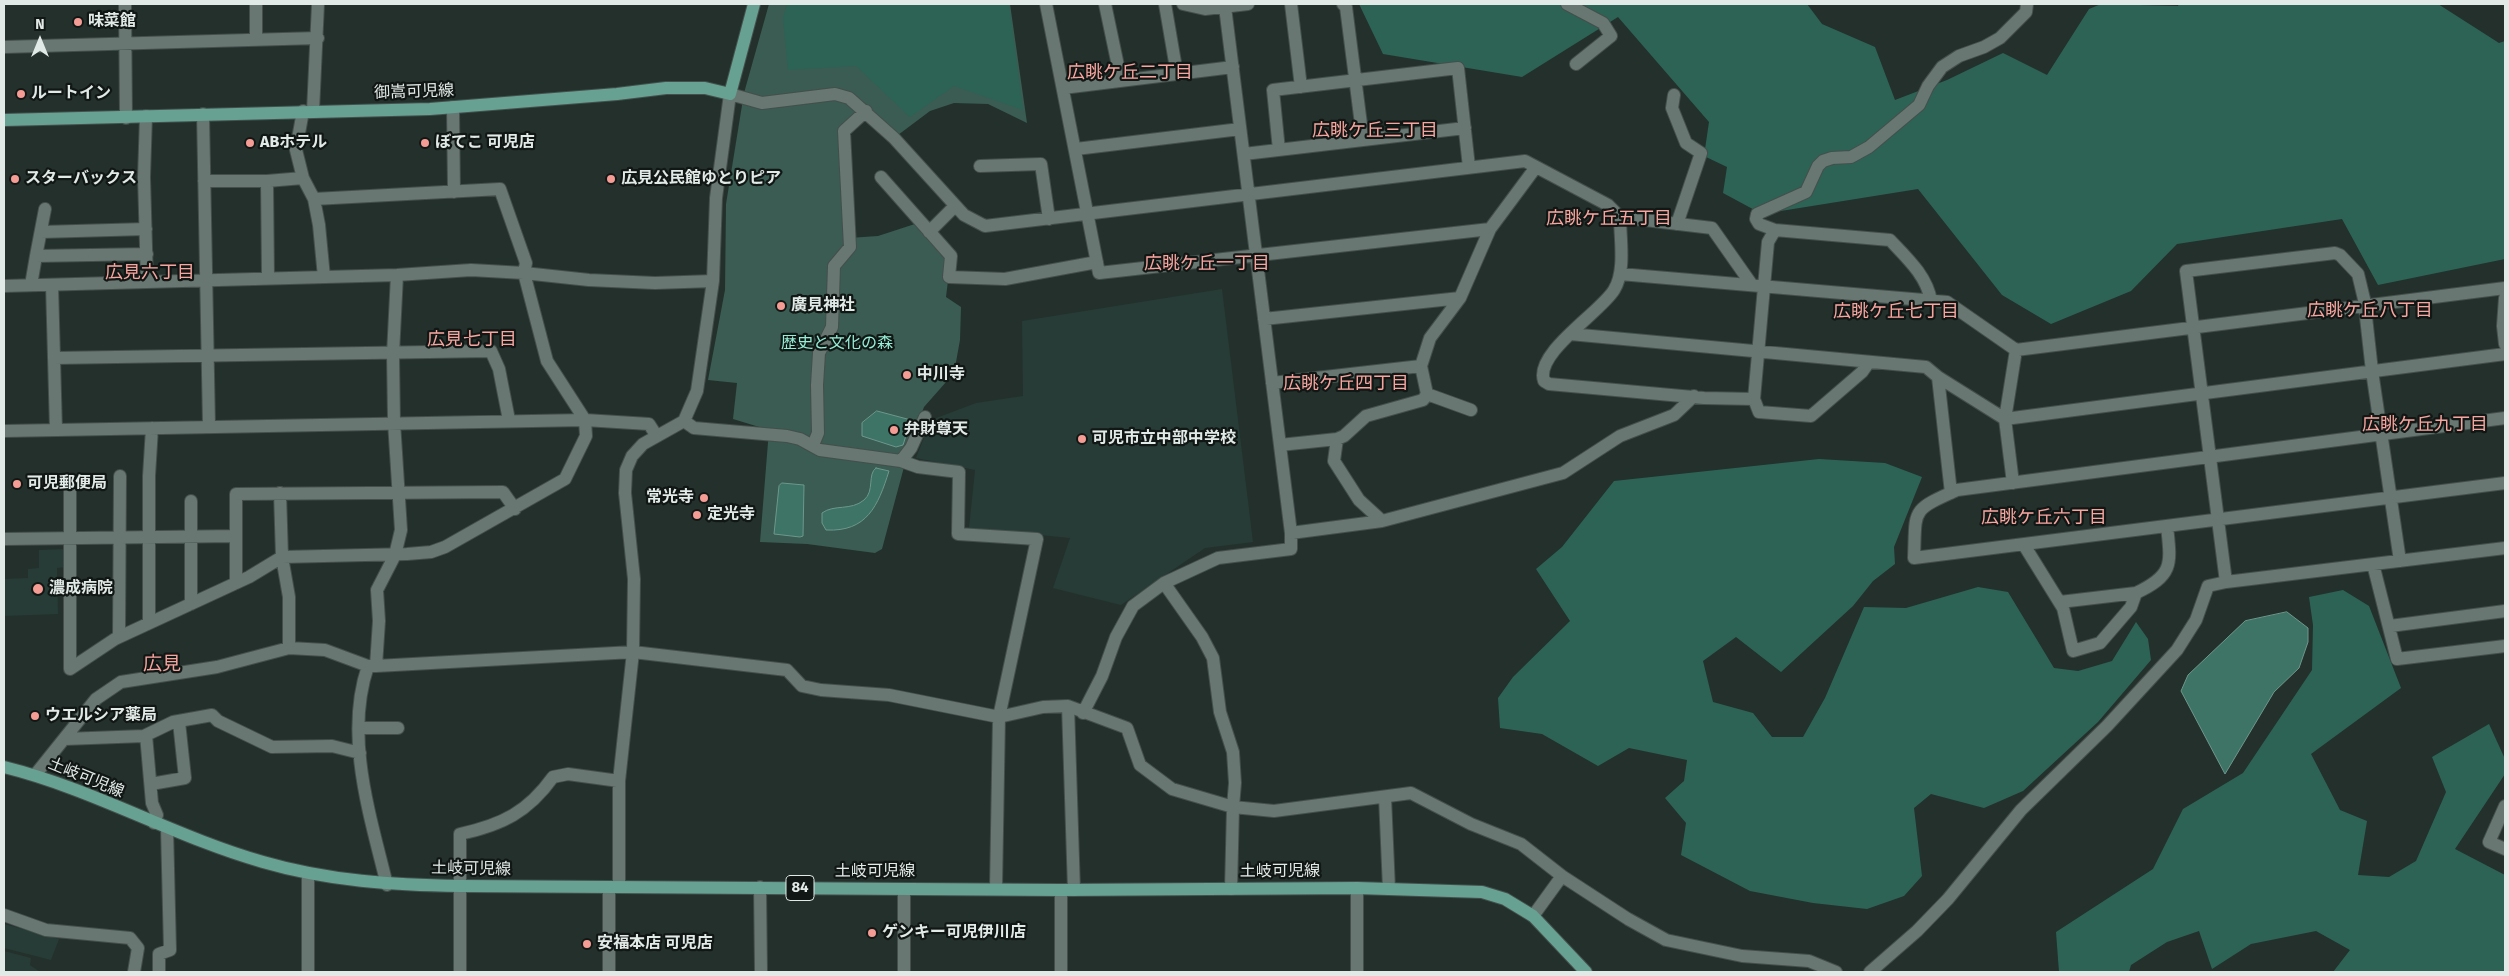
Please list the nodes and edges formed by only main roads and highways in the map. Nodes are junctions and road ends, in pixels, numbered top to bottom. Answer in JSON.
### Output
{"nodes":[{"id":1,"x":754,"y":4,"type":"edge"},
{"id":2,"x":4,"y":120,"type":"edge"},
{"id":3,"x":4,"y":767,"type":"edge"},
{"id":4,"x":1586,"y":972,"type":"edge"}],
"edges":[{"from":1,"to":2,"type":"main road","name":"御嵩可児線"},
{"from":3,"to":4,"type":"main road","name":"土岐可児線","number":"84"}]}
